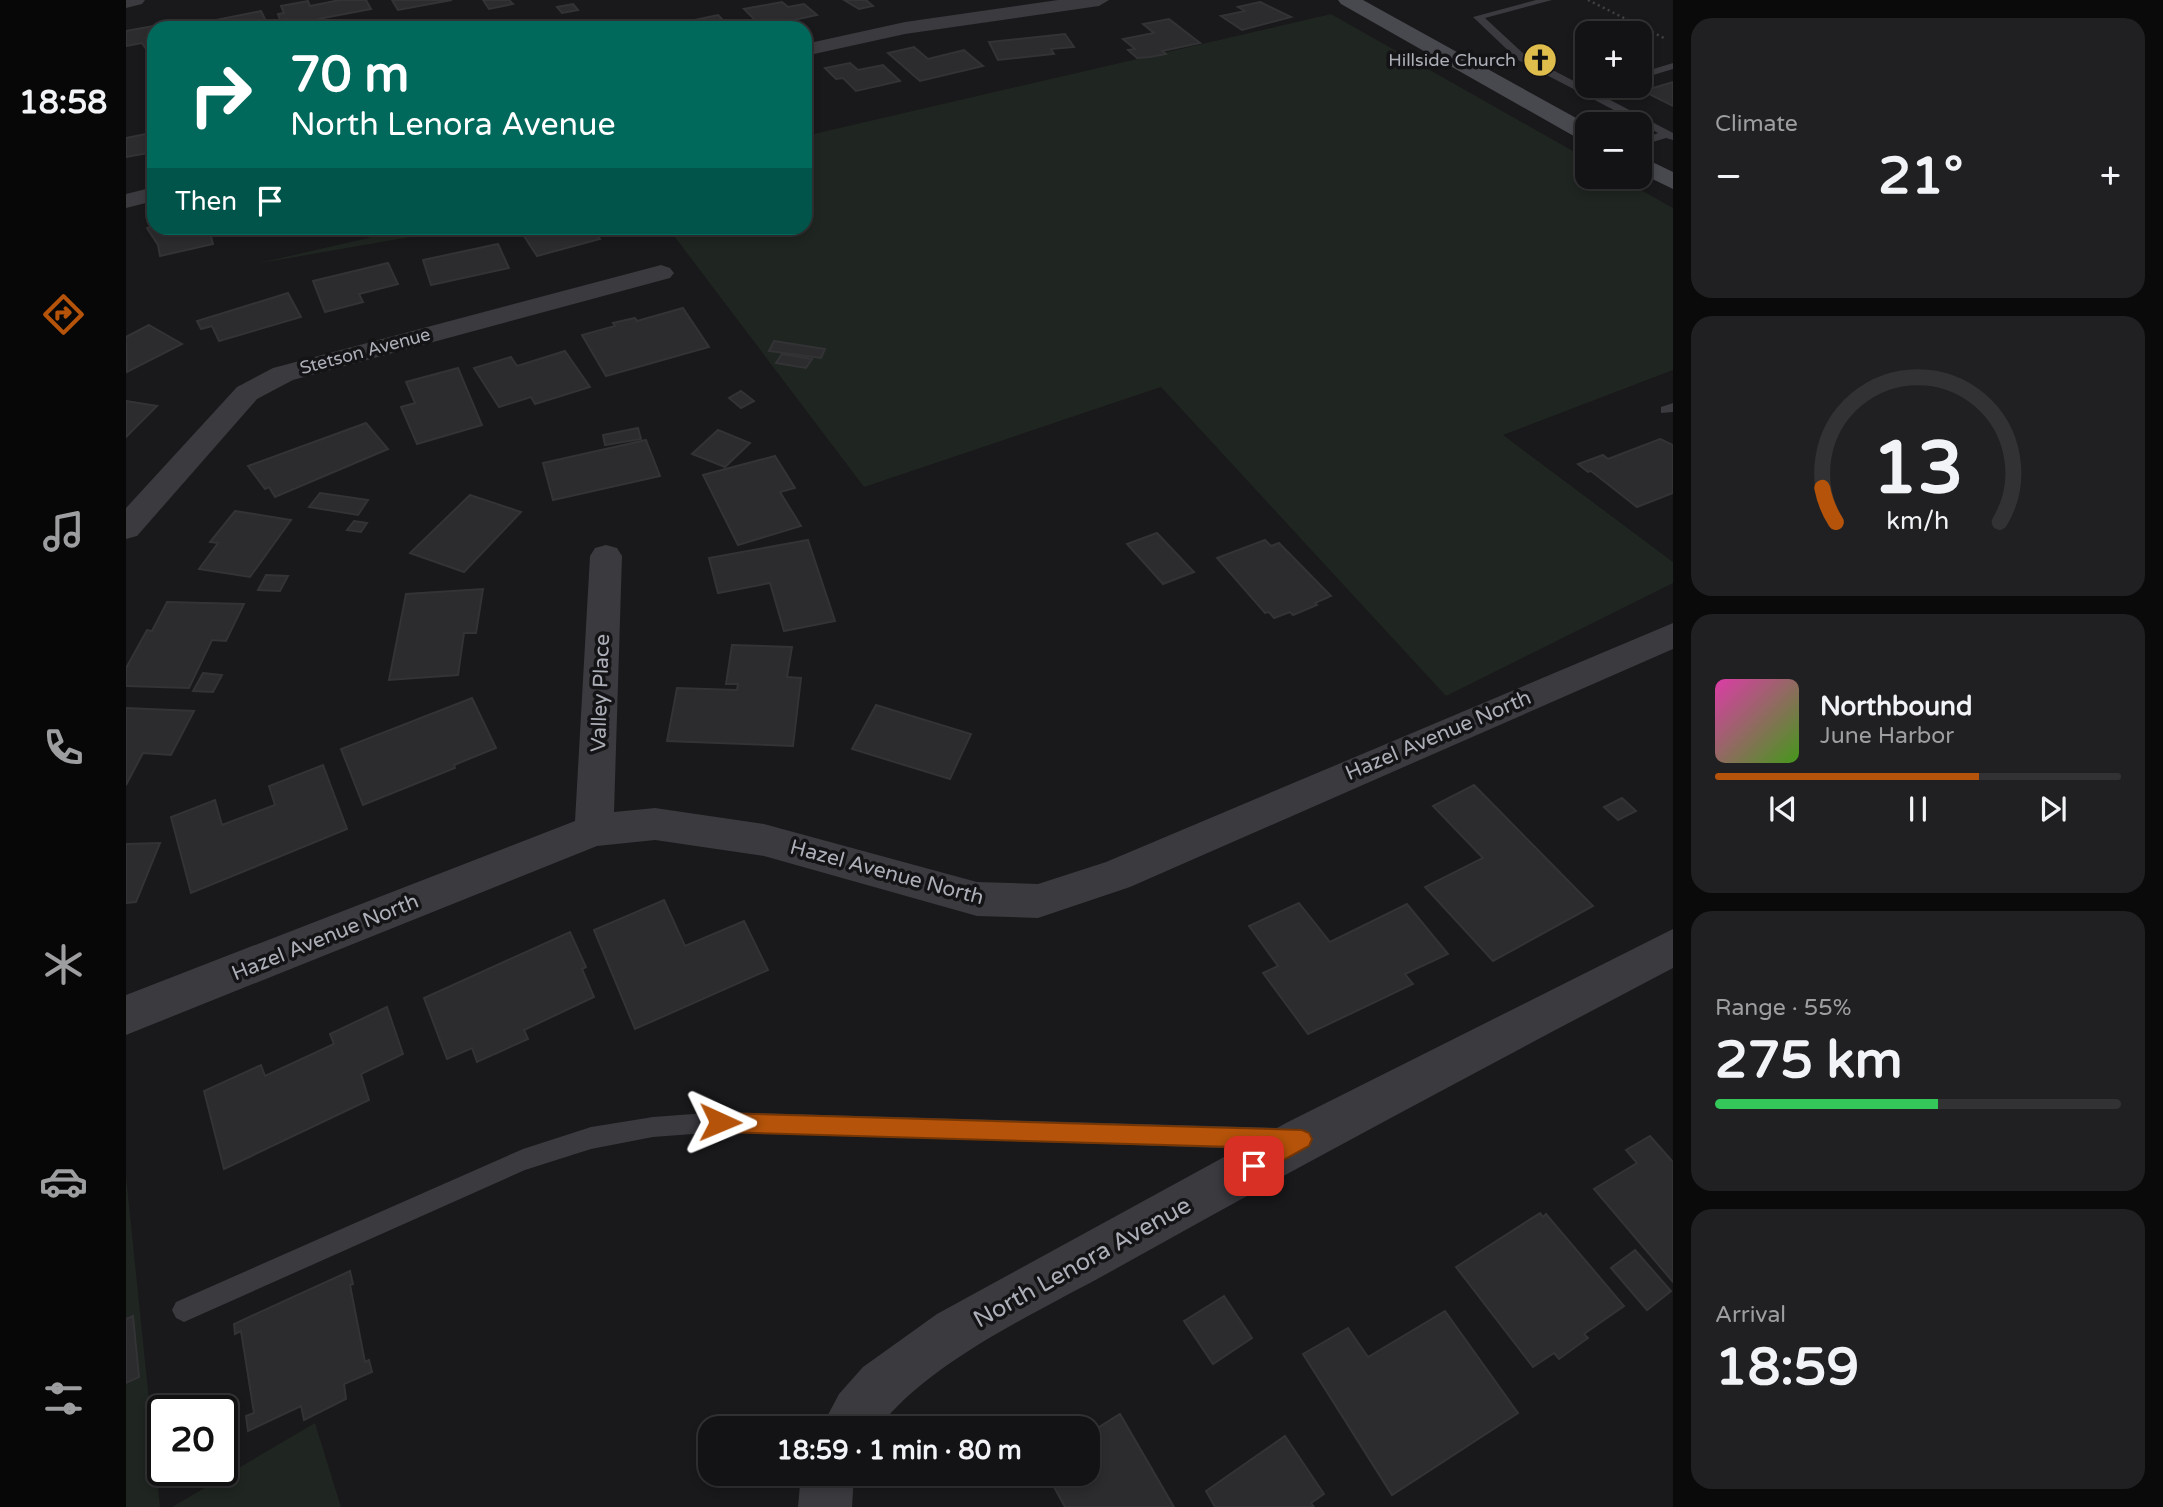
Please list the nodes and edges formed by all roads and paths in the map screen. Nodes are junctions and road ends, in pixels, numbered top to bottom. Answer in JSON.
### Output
{"nodes":[{"id":1,"x":135,"y":0,"type":"edge"},
{"id":2,"x":1099,"y":0,"type":"edge"},
{"id":3,"x":1348,"y":0,"type":"edge"},
{"id":4,"x":1547,"y":0,"type":"edge"},
{"id":5,"x":1588,"y":0,"type":"edge"},
{"id":6,"x":126,"y":2,"type":"edge"},
{"id":7,"x":1057,"y":3,"type":"edge"},
{"id":8,"x":1673,"y":42,"type":"edge"},
{"id":9,"x":812,"y":48,"type":"edge"},
{"id":10,"x":1673,"y":66,"type":"edge"},
{"id":11,"x":1652,"y":72,"type":"edge"},
{"id":12,"x":1575,"y":86,"type":"edge"},
{"id":13,"x":1598,"y":98,"type":"edge"},
{"id":14,"x":1575,"y":127,"type":"edge"},
{"id":15,"x":1670,"y":135,"type":"edge"},
{"id":16,"x":1652,"y":139,"type":"edge"},
{"id":17,"x":1652,"y":170,"type":"edge"},
{"id":18,"x":1673,"y":182,"type":"edge"},
{"id":19,"x":147,"y":196,"type":"edge"},
{"id":20,"x":126,"y":201,"type":"edge"},
{"id":21,"x":661,"y":273,"type":"dead end"},
{"id":22,"x":126,"y":528,"type":"edge"},
{"id":23,"x":606,"y":556,"type":"dead end"},
{"id":24,"x":1673,"y":635,"type":"edge"},
{"id":25,"x":594,"y":830,"type":"junction"},
{"id":26,"x":1673,"y":947,"type":"edge"},
{"id":27,"x":126,"y":1015,"type":"edge"},
{"id":28,"x":1302,"y":1139,"type":"junction"},
{"id":29,"x":184,"y":1310,"type":"dead end"},
{"id":30,"x":853,"y":1416,"type":"edge"},
{"id":31,"x":827,"y":1486,"type":"edge"},
{"id":32,"x":825,"y":1507,"type":"edge"}],
"edges":[{"from":1,"to":6,"type":"street"},
{"from":2,"to":7,"type":"street"},
{"from":3,"to":14,"type":"main road"},
{"from":4,"to":12,"type":"lane"},
{"from":5,"to":8,"type":"path"},
{"from":7,"to":9,"type":"street"},
{"from":10,"to":11,"type":"lane"},
{"from":13,"to":15,"type":"lane"},
{"from":15,"to":16,"type":"lane"},
{"from":17,"to":18,"type":"main road"},
{"from":19,"to":20,"type":"street"},
{"from":21,"to":22,"type":"street","name":"Stetson Avenue"},
{"from":23,"to":25,"type":"street","name":"Valley Place"},
{"from":24,"to":25,"type":"street","name":"Hazel Avenue North"},
{"from":25,"to":27,"type":"street","name":"Hazel Avenue North"},
{"from":26,"to":28,"type":"street","name":"North Lenora Avenue"},
{"from":28,"to":29,"type":"lane"},
{"from":28,"to":30,"type":"street","name":"North Lenora Avenue"},
{"from":31,"to":32,"type":"street"}]}
